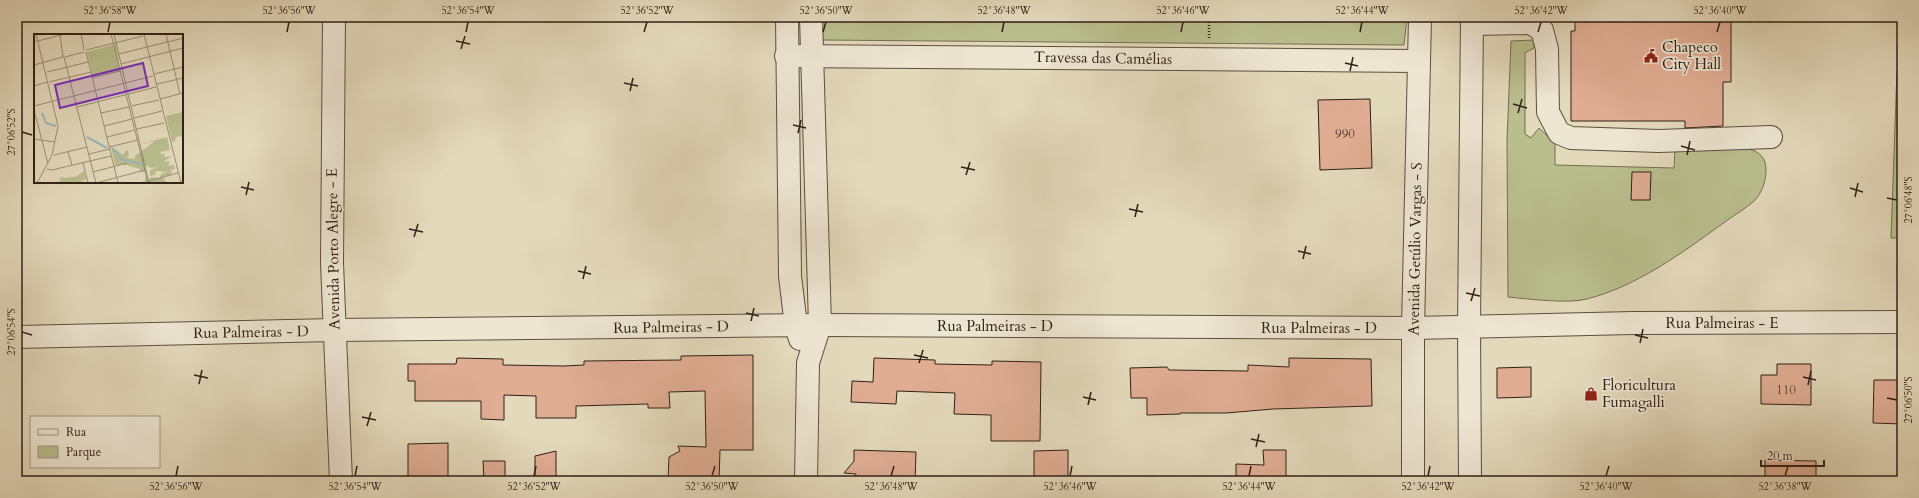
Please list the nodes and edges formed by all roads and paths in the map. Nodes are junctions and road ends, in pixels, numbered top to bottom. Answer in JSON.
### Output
{"nodes":[{"id":1,"x":334,"y":17,"type":"edge"},
{"id":2,"x":787,"y":17,"type":"edge"},
{"id":3,"x":811,"y":17,"type":"edge"},
{"id":4,"x":1420,"y":17,"type":"edge"},
{"id":5,"x":1472,"y":21,"type":"edge"},
{"id":6,"x":786,"y":56,"type":"junction"},
{"id":7,"x":812,"y":56,"type":"junction"},
{"id":8,"x":1419,"y":61,"type":"junction"},
{"id":9,"x":1771,"y":137,"type":"dead end"},
{"id":10,"x":1902,"y":322,"type":"edge"},
{"id":11,"x":820,"y":325,"type":"junction"},
{"id":12,"x":796,"y":326,"type":"junction"},
{"id":13,"x":1470,"y":327,"type":"junction"},
{"id":14,"x":1413,"y":328,"type":"junction"},
{"id":15,"x":334,"y":330,"type":"junction"},
{"id":16,"x":17,"y":336,"type":"edge"},
{"id":17,"x":808,"y":363,"type":"junction"},
{"id":18,"x":341,"y":481,"type":"edge"},
{"id":19,"x":806,"y":481,"type":"edge"},
{"id":20,"x":1413,"y":481,"type":"edge"},
{"id":21,"x":1470,"y":481,"type":"edge"}],
"edges":[{"from":1,"to":15,"type":"street","name":"Avenida Porto Alegre - E"},
{"from":2,"to":6,"type":"street"},
{"from":3,"to":7,"type":"street"},
{"from":4,"to":8,"type":"street","name":"Avenida Getúlio Vargas - S"},
{"from":5,"to":9,"type":"street"},
{"from":5,"to":13,"type":"street"},
{"from":6,"to":7,"type":"street","name":"Travessa das Camélias"},
{"from":6,"to":12,"type":"street"},
{"from":7,"to":8,"type":"street","name":"Travessa das Camélias"},
{"from":7,"to":11,"type":"street"},
{"from":8,"to":14,"type":"street","name":"Avenida Getúlio Vargas - S"},
{"from":10,"to":13,"type":"street","name":"Rua Palmeiras - E"},
{"from":11,"to":12,"type":"street","name":"Rua Palmeiras - D"},
{"from":11,"to":14,"type":"street","name":"Rua Palmeiras - D"},
{"from":11,"to":17,"type":"street"},
{"from":12,"to":15,"type":"street","name":"Rua Palmeiras - D"},
{"from":12,"to":17,"type":"street"},
{"from":13,"to":14,"type":"street","name":"Rua Palmeiras - D"},
{"from":13,"to":21,"type":"street"},
{"from":14,"to":20,"type":"street","name":"Avenida Getúlio Vargas - S"},
{"from":15,"to":16,"type":"street","name":"Rua Palmeiras - D"},
{"from":15,"to":18,"type":"street","name":"Avenida Porto Alegre - E"},
{"from":17,"to":19,"type":"street"}]}
